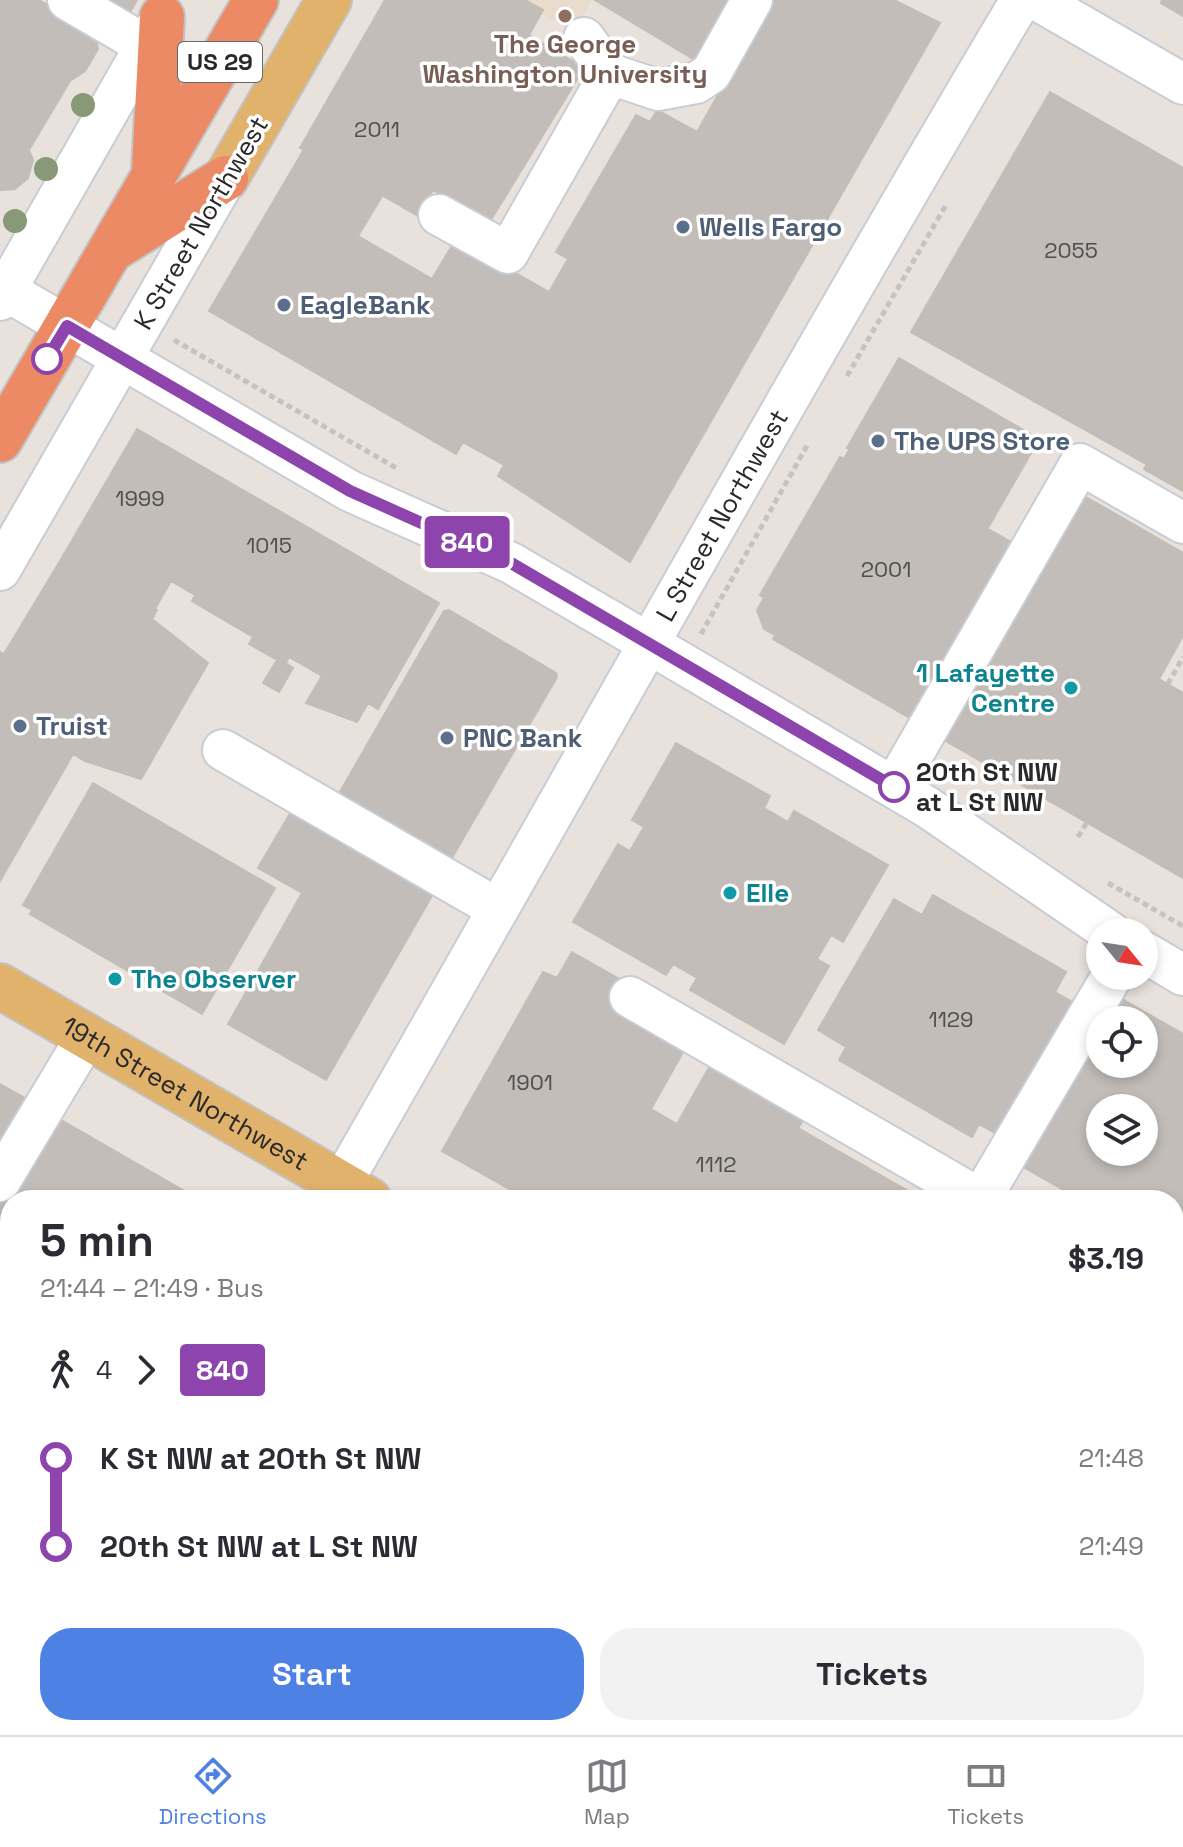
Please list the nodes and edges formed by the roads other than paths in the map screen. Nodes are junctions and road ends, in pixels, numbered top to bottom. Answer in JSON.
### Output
{"nodes":[{"id":1,"x":68,"y":0,"type":"edge"},
{"id":2,"x":256,"y":0,"type":"edge"},
{"id":3,"x":329,"y":0,"type":"edge"},
{"id":4,"x":752,"y":0,"type":"edge"},
{"id":5,"x":1021,"y":0,"type":"edge"},
{"id":6,"x":1037,"y":0,"type":"edge"},
{"id":7,"x":159,"y":21,"type":"edge"},
{"id":8,"x":584,"y":38,"type":"dead end"},
{"id":9,"x":610,"y":74,"type":"junction"},
{"id":10,"x":1183,"y":84,"type":"edge"},
{"id":11,"x":154,"y":176,"type":"junction"},
{"id":12,"x":226,"y":178,"type":"junction"},
{"id":13,"x":439,"y":215,"type":"dead end"},
{"id":14,"x":111,"y":251,"type":"junction"},
{"id":15,"x":2,"y":292,"type":"edge"},
{"id":16,"x":67,"y":326,"type":"junction"},
{"id":17,"x":123,"y":359,"type":"junction"},
{"id":18,"x":0,"y":440,"type":"edge"},
{"id":19,"x":1183,"y":523,"type":"edge"},
{"id":20,"x":0,"y":570,"type":"edge"},
{"id":21,"x":649,"y":644,"type":"junction"},
{"id":22,"x":223,"y":750,"type":"dead end"},
{"id":23,"x":894,"y":787,"type":"junction"},
{"id":24,"x":498,"y":909,"type":"junction"},
{"id":25,"x":1089,"y":918,"type":"edge"},
{"id":26,"x":1158,"y":960,"type":"edge"},
{"id":27,"x":1183,"y":975,"type":"edge"},
{"id":28,"x":0,"y":986,"type":"edge"},
{"id":29,"x":1104,"y":990,"type":"edge"},
{"id":30,"x":630,"y":997,"type":"dead end"},
{"id":31,"x":87,"y":1036,"type":"junction"},
{"id":32,"x":0,"y":1181,"type":"edge"},
{"id":33,"x":339,"y":1190,"type":"edge"},
{"id":34,"x":350,"y":1190,"type":"edge"},
{"id":35,"x":964,"y":1190,"type":"edge"},
{"id":36,"x":987,"y":1190,"type":"edge"}],
"edges":[{"from":1,"to":7,"type":"street"},
{"from":2,"to":11,"type":"highway","number":"US 29"},
{"from":3,"to":12,"type":"main road","name":"K Street Northwest"},
{"from":4,"to":9,"type":"street"},
{"from":5,"to":21,"type":"street","name":"L Street Northwest"},
{"from":6,"to":10,"type":"street"},
{"from":7,"to":11,"type":"highway"},
{"from":7,"to":15,"type":"street"},
{"from":8,"to":9,"type":"street"},
{"from":9,"to":13,"type":"street"},
{"from":11,"to":14,"type":"highway","number":"US 29"},
{"from":12,"to":14,"type":"highway"},
{"from":12,"to":17,"type":"street","name":"K Street Northwest"},
{"from":14,"to":16,"type":"highway","number":"US 29"},
{"from":15,"to":16,"type":"street"},
{"from":16,"to":17,"type":"street"},
{"from":16,"to":18,"type":"highway","number":"US 29"},
{"from":17,"to":20,"type":"street","name":"K Street Northwest"},
{"from":17,"to":21,"type":"street"},
{"from":19,"to":23,"type":"street"},
{"from":21,"to":23,"type":"street"},
{"from":21,"to":24,"type":"street","name":"L Street Northwest"},
{"from":22,"to":24,"type":"street"},
{"from":23,"to":25,"type":"street"},
{"from":24,"to":34,"type":"street","name":"L Street Northwest"},
{"from":26,"to":27,"type":"street"},
{"from":28,"to":31,"type":"main road","name":"19th Street Northwest"},
{"from":29,"to":36,"type":"street"},
{"from":30,"to":35,"type":"street"},
{"from":31,"to":32,"type":"street"},
{"from":31,"to":33,"type":"main road","name":"19th Street Northwest"}]}
